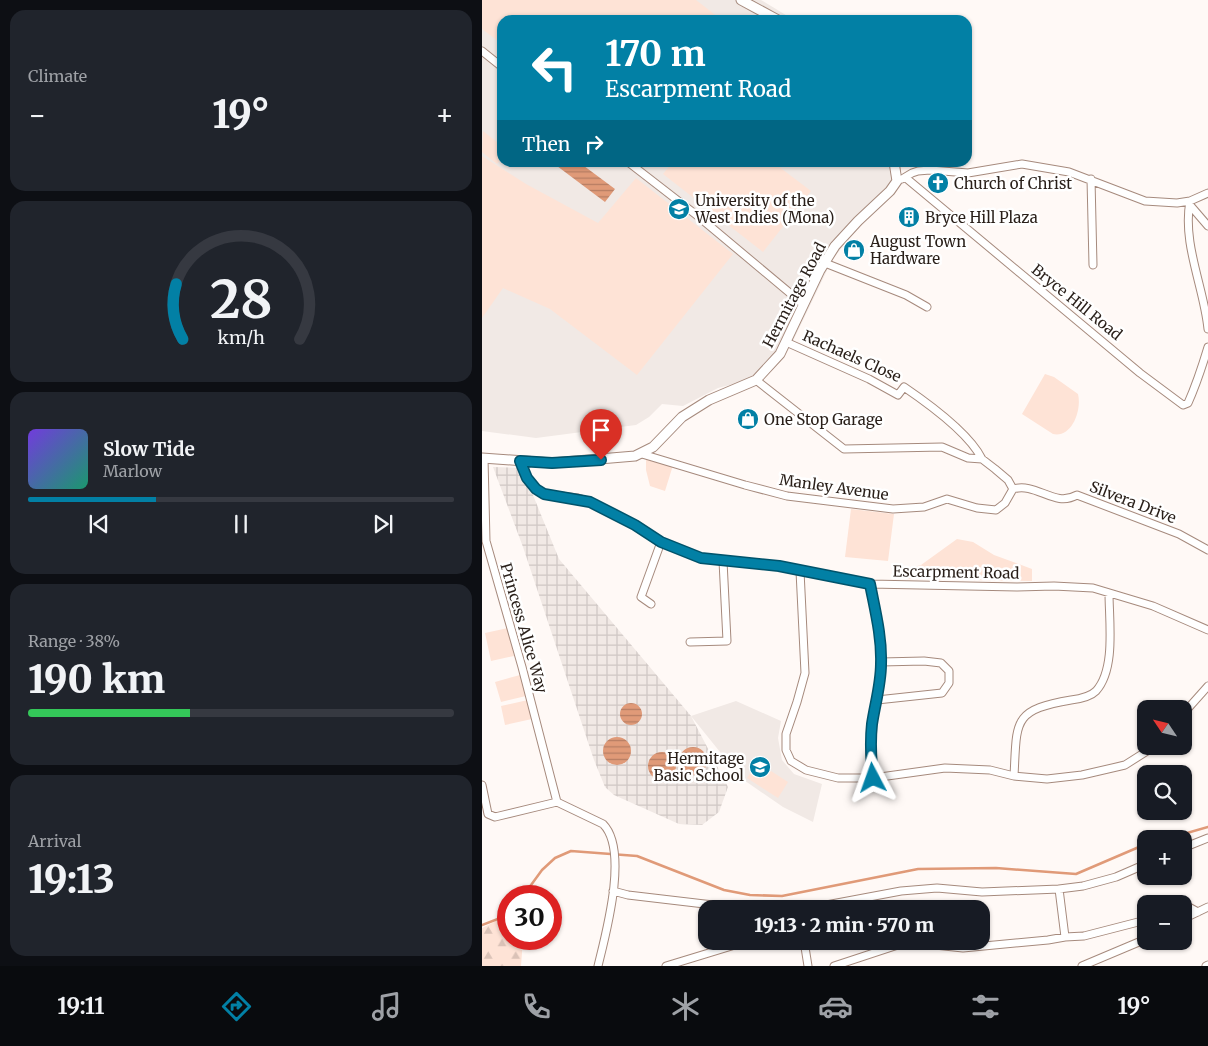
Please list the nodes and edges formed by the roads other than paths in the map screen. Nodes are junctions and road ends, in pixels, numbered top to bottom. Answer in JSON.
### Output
{"nodes":[{"id":1,"x":741,"y":0,"type":"edge"},
{"id":2,"x":769,"y":15,"type":"edge"},
{"id":3,"x":482,"y":51,"type":"edge"},
{"id":4,"x":497,"y":63,"type":"edge"},
{"id":5,"x":634,"y":167,"type":"edge"},
{"id":6,"x":896,"y":167,"type":"edge"},
{"id":7,"x":901,"y":179,"type":"junction"},
{"id":8,"x":1091,"y":179,"type":"junction"},
{"id":9,"x":1208,"y":194,"type":"edge"},
{"id":10,"x":1189,"y":202,"type":"junction"},
{"id":11,"x":1208,"y":226,"type":"edge"},
{"id":12,"x":824,"y":263,"type":"junction"},
{"id":13,"x":1093,"y":265,"type":"dead end"},
{"id":14,"x":803,"y":304,"type":"junction"},
{"id":15,"x":928,"y":307,"type":"dead end"},
{"id":16,"x":1208,"y":329,"type":"edge"},
{"id":17,"x":786,"y":342,"type":"junction"},
{"id":18,"x":1208,"y":347,"type":"edge"},
{"id":19,"x":756,"y":380,"type":"junction"},
{"id":20,"x":642,"y":454,"type":"junction"},
{"id":21,"x":483,"y":458,"type":"edge"},
{"id":22,"x":982,"y":459,"type":"junction"},
{"id":23,"x":520,"y":461,"type":"junction"},
{"id":24,"x":1013,"y":488,"type":"junction"},
{"id":25,"x":661,"y":542,"type":"junction"},
{"id":26,"x":1208,"y":550,"type":"edge"},
{"id":27,"x":723,"y":561,"type":"junction"},
{"id":28,"x":800,"y":571,"type":"junction"},
{"id":29,"x":870,"y":584,"type":"junction"},
{"id":30,"x":1109,"y":593,"type":"junction"},
{"id":31,"x":651,"y":604,"type":"dead end"},
{"id":32,"x":1208,"y":630,"type":"edge"},
{"id":33,"x":690,"y":642,"type":"dead end"},
{"id":34,"x":881,"y":662,"type":"junction"},
{"id":35,"x":1208,"y":686,"type":"edge"},
{"id":36,"x":877,"y":700,"type":"junction"},
{"id":37,"x":1192,"y":704,"type":"edge"},
{"id":38,"x":1141,"y":755,"type":"edge"},
{"id":39,"x":1014,"y":776,"type":"junction"},
{"id":40,"x":873,"y":778,"type":"junction"},
{"id":41,"x":482,"y":785,"type":"edge"},
{"id":42,"x":557,"y":802,"type":"junction"},
{"id":43,"x":1208,"y":838,"type":"edge"},
{"id":44,"x":1192,"y":844,"type":"edge"},
{"id":45,"x":1137,"y":868,"type":"edge"},
{"id":46,"x":1059,"y":889,"type":"junction"},
{"id":47,"x":613,"y":891,"type":"junction"},
{"id":48,"x":850,"y":900,"type":"edge"},
{"id":49,"x":698,"y":903,"type":"edge"},
{"id":50,"x":1208,"y":906,"type":"edge"},
{"id":51,"x":1192,"y":909,"type":"edge"},
{"id":52,"x":1198,"y":912,"type":"junction"},
{"id":53,"x":1192,"y":915,"type":"edge"},
{"id":54,"x":1137,"y":922,"type":"edge"},
{"id":55,"x":1065,"y":937,"type":"junction"},
{"id":56,"x":1137,"y":943,"type":"edge"},
{"id":57,"x":718,"y":950,"type":"edge"},
{"id":58,"x":805,"y":950,"type":"edge"},
{"id":59,"x":598,"y":966,"type":"edge"},
{"id":60,"x":666,"y":966,"type":"edge"},
{"id":61,"x":808,"y":966,"type":"edge"},
{"id":62,"x":834,"y":966,"type":"edge"},
{"id":63,"x":1082,"y":966,"type":"edge"}],
"edges":[{"from":1,"to":2,"type":"street"},
{"from":3,"to":4,"type":"street"},
{"from":5,"to":14,"type":"street"},
{"from":6,"to":7,"type":"street"},
{"from":7,"to":8,"type":"street"},
{"from":7,"to":12,"type":"street","name":"Hermitage Road"},
{"from":7,"to":18,"type":"street","name":"Bryce Hill Road"},
{"from":8,"to":10,"type":"street"},
{"from":8,"to":13,"type":"street"},
{"from":9,"to":10,"type":"street"},
{"from":10,"to":11,"type":"street"},
{"from":10,"to":16,"type":"street"},
{"from":12,"to":14,"type":"street","name":"Hermitage Road"},
{"from":12,"to":15,"type":"street"},
{"from":14,"to":17,"type":"street","name":"Hermitage Road"},
{"from":17,"to":19,"type":"street","name":"Hermitage Road"},
{"from":17,"to":22,"type":"street","name":"Rachaels Close"},
{"from":19,"to":20,"type":"street","name":"Hermitage Road"},
{"from":19,"to":22,"type":"street"},
{"from":20,"to":23,"type":"street","name":"Hermitage Road"},
{"from":20,"to":24,"type":"street","name":"Manley Avenue"},
{"from":21,"to":23,"type":"street","name":"Hermitage Road"},
{"from":21,"to":42,"type":"street","name":"Princess Alice Way"},
{"from":22,"to":24,"type":"street"},
{"from":23,"to":25,"type":"street","name":"Escarpment Road"},
{"from":24,"to":26,"type":"street","name":"Silvera Drive"},
{"from":25,"to":27,"type":"street","name":"Escarpment Road"},
{"from":25,"to":31,"type":"street"},
{"from":27,"to":28,"type":"street","name":"Escarpment Road"},
{"from":27,"to":33,"type":"street"},
{"from":28,"to":29,"type":"street","name":"Escarpment Road"},
{"from":28,"to":40,"type":"street"},
{"from":29,"to":30,"type":"street","name":"Escarpment Road"},
{"from":29,"to":34,"type":"street"},
{"from":30,"to":32,"type":"street","name":"Escarpment Road"},
{"from":30,"to":39,"type":"street"},
{"from":34,"to":36,"type":"street"},
{"from":34,"to":36,"type":"street"},
{"from":35,"to":37,"type":"street"},
{"from":36,"to":40,"type":"street"},
{"from":38,"to":39,"type":"street"},
{"from":39,"to":40,"type":"street"},
{"from":41,"to":42,"type":"street"},
{"from":42,"to":47,"type":"street"},
{"from":43,"to":44,"type":"street"},
{"from":45,"to":46,"type":"street"},
{"from":46,"to":48,"type":"street"},
{"from":46,"to":55,"type":"street"},
{"from":47,"to":49,"type":"street"},
{"from":47,"to":59,"type":"street"},
{"from":50,"to":52,"type":"street"},
{"from":51,"to":52,"type":"street"},
{"from":52,"to":53,"type":"street"},
{"from":54,"to":55,"type":"street"},
{"from":55,"to":62,"type":"street"},
{"from":56,"to":63,"type":"street"},
{"from":57,"to":60,"type":"street"},
{"from":58,"to":61,"type":"street"}]}
